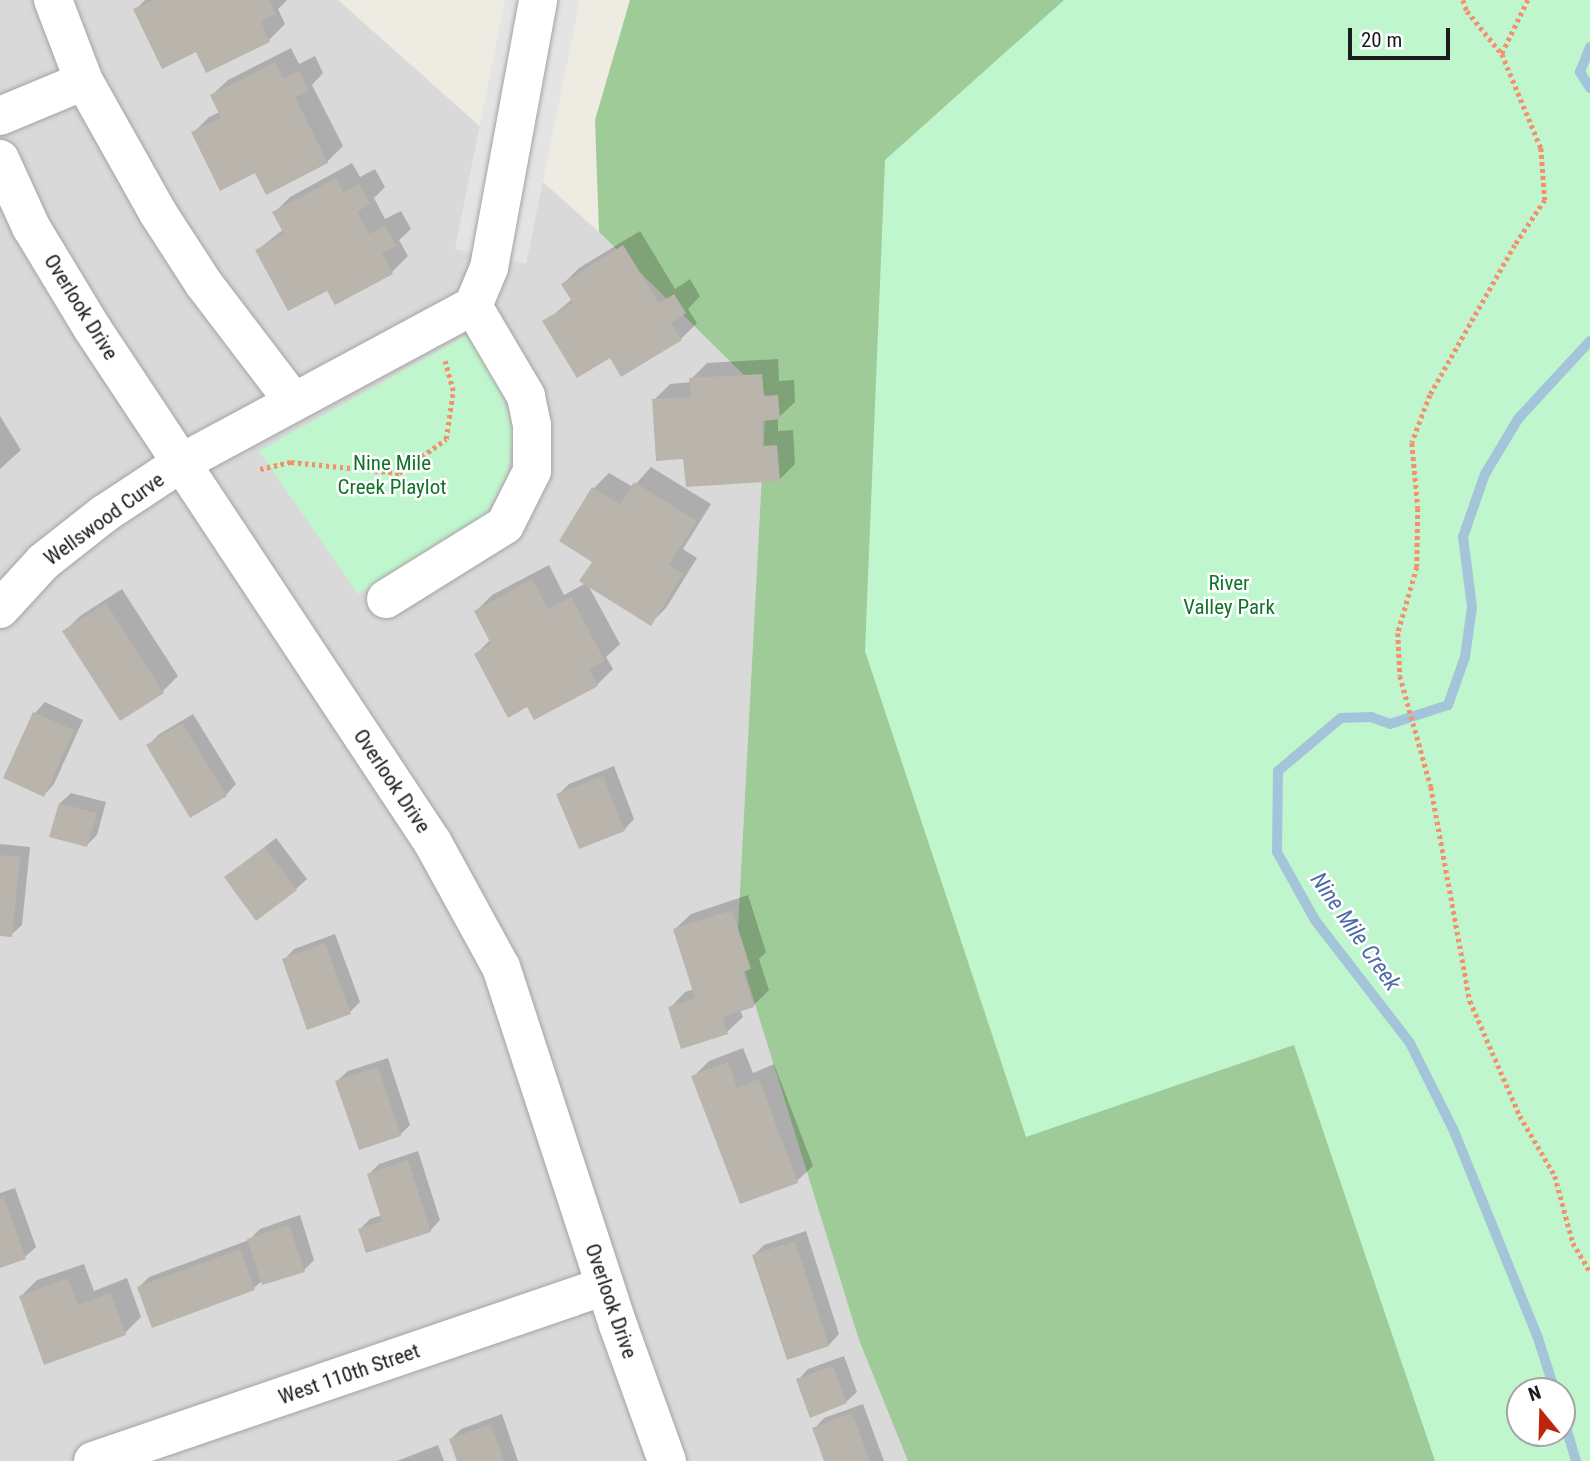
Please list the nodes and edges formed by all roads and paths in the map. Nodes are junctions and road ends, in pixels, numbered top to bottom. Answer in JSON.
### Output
{"nodes":[{"id":1,"x":53,"y":0,"type":"edge"},
{"id":2,"x":538,"y":0,"type":"edge"},
{"id":3,"x":1463,"y":0,"type":"edge"},
{"id":4,"x":1528,"y":0,"type":"edge"},
{"id":5,"x":1502,"y":54,"type":"junction"},
{"id":6,"x":84,"y":81,"type":"junction"},
{"id":7,"x":0,"y":116,"type":"edge"},
{"id":8,"x":0,"y":159,"type":"edge"},
{"id":9,"x":473,"y":306,"type":"junction"},
{"id":10,"x":444,"y":356,"type":"dead end"},
{"id":11,"x":293,"y":401,"type":"junction"},
{"id":12,"x":181,"y":463,"type":"junction"},
{"id":13,"x":260,"y":469,"type":"dead end"},
{"id":14,"x":386,"y":598,"type":"dead end"},
{"id":15,"x":0,"y":609,"type":"edge"},
{"id":16,"x":1590,"y":1271,"type":"edge"},
{"id":17,"x":606,"y":1286,"type":"junction"},
{"id":18,"x":93,"y":1461,"type":"edge"},
{"id":19,"x":667,"y":1461,"type":"edge"}],
"edges":[{"from":1,"to":6,"type":"street"},
{"from":2,"to":9,"type":"street"},
{"from":3,"to":5,"type":"path"},
{"from":4,"to":5,"type":"path"},
{"from":5,"to":16,"type":"path"},
{"from":6,"to":7,"type":"street"},
{"from":6,"to":11,"type":"street"},
{"from":8,"to":12,"type":"street","name":"Overlook Drive"},
{"from":9,"to":11,"type":"street","name":"Wellswood Curve"},
{"from":9,"to":14,"type":"street"},
{"from":10,"to":13,"type":"path"},
{"from":11,"to":12,"type":"street","name":"Wellswood Curve"},
{"from":12,"to":15,"type":"street","name":"Wellswood Curve"},
{"from":12,"to":17,"type":"street","name":"Overlook Drive"},
{"from":17,"to":18,"type":"street","name":"West 110th Street"},
{"from":17,"to":19,"type":"street","name":"Overlook Drive"}]}
